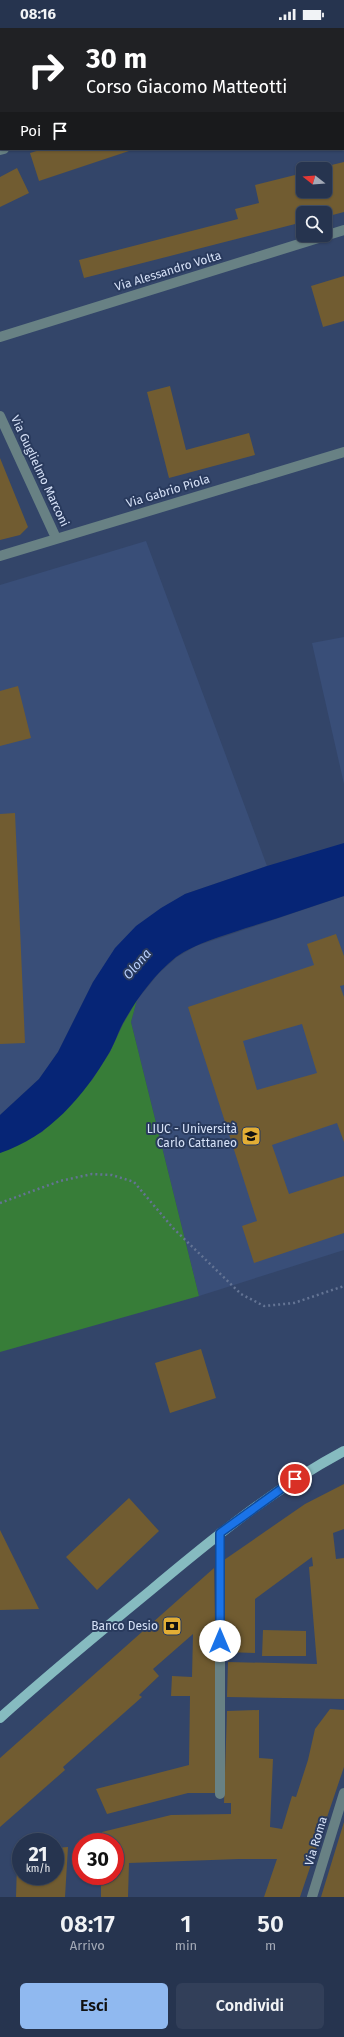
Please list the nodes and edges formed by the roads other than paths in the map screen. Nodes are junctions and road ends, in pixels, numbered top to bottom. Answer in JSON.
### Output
{"nodes":[{"id":1,"x":344,"y":230,"type":"edge"},
{"id":2,"x":0,"y":337,"type":"edge"},
{"id":3,"x":0,"y":416,"type":"edge"},
{"id":4,"x":344,"y":452,"type":"edge"},
{"id":5,"x":56,"y":538,"type":"junction"},
{"id":6,"x":0,"y":556,"type":"edge"},
{"id":7,"x":344,"y":1451,"type":"edge"},
{"id":8,"x":220,"y":1533,"type":"junction"},
{"id":9,"x":0,"y":1718,"type":"edge"},
{"id":10,"x":344,"y":1793,"type":"edge"},
{"id":11,"x":220,"y":1794,"type":"dead end"},
{"id":12,"x":312,"y":1897,"type":"edge"}],
"edges":[{"from":1,"to":2,"type":"street","name":"Via Alessandro Volta"},
{"from":3,"to":5,"type":"street","name":"Via Guglielmo Marconi"},
{"from":4,"to":5,"type":"street","name":"Via Gabrio Piola"},
{"from":5,"to":6,"type":"street","name":"Via Gabrio Piola"},
{"from":7,"to":8,"type":"main road"},
{"from":8,"to":9,"type":"main road"},
{"from":8,"to":11,"type":"street"},
{"from":10,"to":12,"type":"street","name":"Via Roma"}]}
